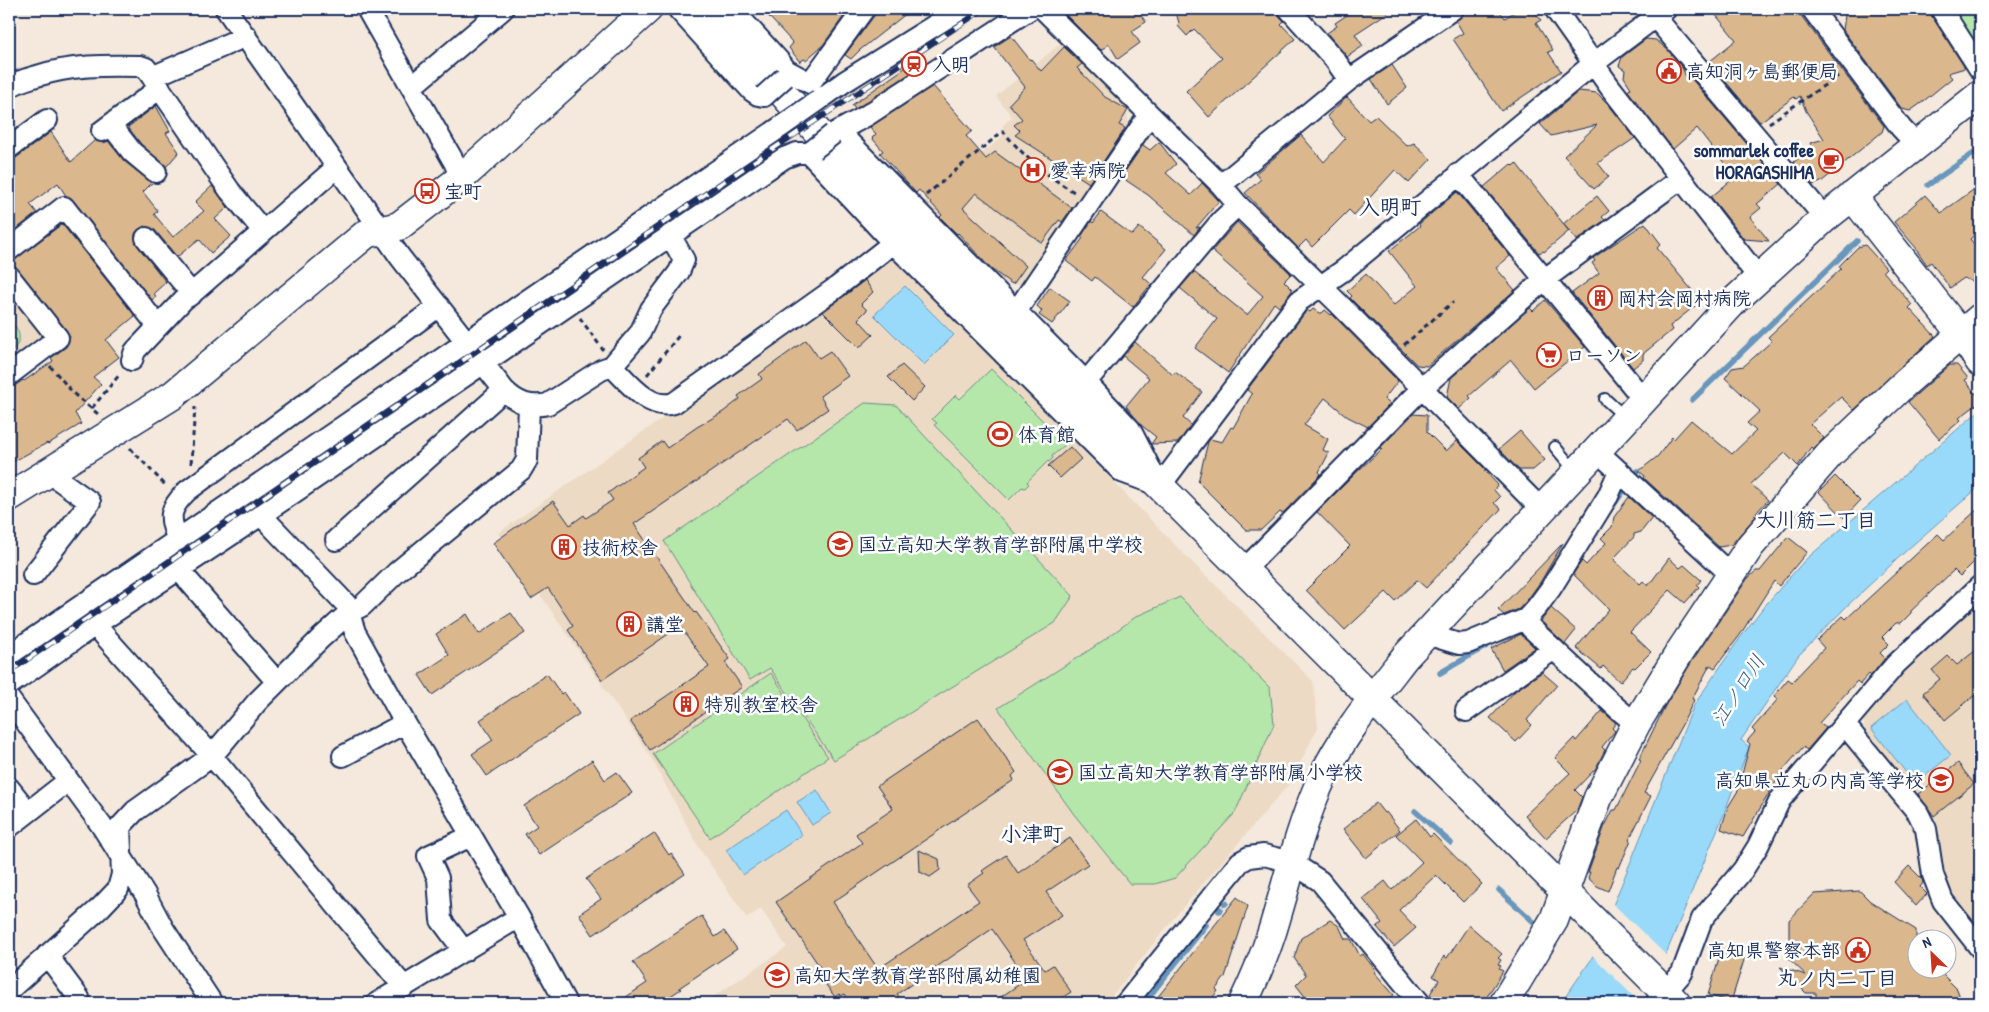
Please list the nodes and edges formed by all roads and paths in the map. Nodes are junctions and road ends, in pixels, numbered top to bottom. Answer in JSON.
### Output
{"nodes":[{"id":1,"x":226,"y":9,"type":"edge"},
{"id":2,"x":503,"y":9,"type":"edge"},
{"id":3,"x":648,"y":9,"type":"edge"},
{"id":4,"x":678,"y":9,"type":"edge"},
{"id":5,"x":706,"y":9,"type":"edge"},
{"id":6,"x":732,"y":9,"type":"edge"},
{"id":7,"x":864,"y":9,"type":"edge"},
{"id":8,"x":961,"y":9,"type":"edge"},
{"id":9,"x":1030,"y":9,"type":"edge"},
{"id":10,"x":1043,"y":9,"type":"edge"},
{"id":11,"x":1289,"y":9,"type":"edge"},
{"id":12,"x":1452,"y":9,"type":"edge"},
{"id":13,"x":1555,"y":9,"type":"edge"},
{"id":14,"x":1941,"y":9,"type":"edge"},
{"id":15,"x":369,"y":10,"type":"edge"},
{"id":16,"x":1821,"y":12,"type":"edge"},
{"id":17,"x":1661,"y":13,"type":"edge"},
{"id":18,"x":246,"y":36,"type":"junction"},
{"id":19,"x":1593,"y":64,"type":"junction"},
{"id":20,"x":1853,"y":65,"type":"junction"},
{"id":21,"x":1980,"y":68,"type":"edge"},
{"id":22,"x":785,"y":74,"type":"junction"},
{"id":23,"x":1349,"y":80,"type":"junction"},
{"id":24,"x":156,"y":83,"type":"junction"},
{"id":25,"x":411,"y":87,"type":"junction"},
{"id":26,"x":9,"y":88,"type":"edge"},
{"id":27,"x":1980,"y":95,"type":"edge"},
{"id":28,"x":1149,"y":115,"type":"junction"},
{"id":29,"x":47,"y":120,"type":"dead end"},
{"id":30,"x":836,"y":133,"type":"junction"},
{"id":31,"x":1754,"y":133,"type":"junction"},
{"id":32,"x":1916,"y":144,"type":"junction"},
{"id":33,"x":9,"y":148,"type":"edge"},
{"id":34,"x":811,"y":152,"type":"junction"},
{"id":35,"x":337,"y":167,"type":"junction"},
{"id":36,"x":156,"y":172,"type":"dead end"},
{"id":37,"x":1458,"y":174,"type":"junction"},
{"id":38,"x":461,"y":178,"type":"junction"},
{"id":39,"x":1680,"y":179,"type":"junction"},
{"id":40,"x":1221,"y":185,"type":"junction"},
{"id":41,"x":925,"y":196,"type":"dead end"},
{"id":42,"x":1852,"y":196,"type":"junction"},
{"id":43,"x":1091,"y":202,"type":"junction"},
{"id":44,"x":1238,"y":205,"type":"junction"},
{"id":45,"x":1825,"y":218,"type":"junction"},
{"id":46,"x":380,"y":230,"type":"junction"},
{"id":47,"x":263,"y":231,"type":"junction"},
{"id":48,"x":670,"y":236,"type":"junction"},
{"id":49,"x":146,"y":238,"type":"dead end"},
{"id":50,"x":893,"y":243,"type":"junction"},
{"id":51,"x":9,"y":250,"type":"edge"},
{"id":52,"x":9,"y":276,"type":"edge"},
{"id":53,"x":1759,"y":278,"type":"junction"},
{"id":54,"x":1545,"y":279,"type":"junction"},
{"id":55,"x":1320,"y":285,"type":"junction"},
{"id":56,"x":192,"y":294,"type":"junction"},
{"id":57,"x":1453,"y":302,"type":"dead end"},
{"id":58,"x":438,"y":306,"type":"junction"},
{"id":59,"x":1016,"y":312,"type":"junction"},
{"id":60,"x":579,"y":316,"type":"dead end"},
{"id":61,"x":157,"y":326,"type":"junction"},
{"id":62,"x":1970,"y":326,"type":"edge"},
{"id":63,"x":681,"y":333,"type":"dead end"},
{"id":64,"x":468,"y":342,"type":"junction"},
{"id":65,"x":1391,"y":358,"type":"junction"},
{"id":66,"x":132,"y":360,"type":"joint"},
{"id":67,"x":483,"y":362,"type":"junction"},
{"id":68,"x":1980,"y":362,"type":"edge"},
{"id":69,"x":612,"y":366,"type":"junction"},
{"id":70,"x":9,"y":375,"type":"edge"},
{"id":71,"x":1086,"y":382,"type":"junction"},
{"id":72,"x":636,"y":389,"type":"junction"},
{"id":73,"x":1421,"y":389,"type":"junction"},
{"id":74,"x":504,"y":390,"type":"junction"},
{"id":75,"x":1605,"y":399,"type":"dead end"},
{"id":76,"x":529,"y":405,"type":"junction"},
{"id":77,"x":92,"y":408,"type":"dead end"},
{"id":78,"x":1636,"y":409,"type":"junction"},
{"id":79,"x":1555,"y":447,"type":"dead end"},
{"id":80,"x":1597,"y":451,"type":"junction"},
{"id":81,"x":48,"y":472,"type":"junction"},
{"id":82,"x":1576,"y":472,"type":"junction"},
{"id":83,"x":1625,"y":477,"type":"junction"},
{"id":84,"x":1160,"y":486,"type":"junction"},
{"id":85,"x":9,"y":495,"type":"edge"},
{"id":86,"x":1541,"y":509,"type":"junction"},
{"id":87,"x":261,"y":515,"type":"junction"},
{"id":88,"x":178,"y":540,"type":"junction"},
{"id":89,"x":336,"y":540,"type":"dead end"},
{"id":90,"x":179,"y":570,"type":"junction"},
{"id":91,"x":1244,"y":570,"type":"junction"},
{"id":92,"x":1730,"y":574,"type":"junction"},
{"id":93,"x":33,"y":575,"type":"dead end"},
{"id":94,"x":1980,"y":586,"type":"edge"},
{"id":95,"x":350,"y":612,"type":"junction"},
{"id":96,"x":1529,"y":623,"type":"junction"},
{"id":97,"x":95,"y":625,"type":"junction"},
{"id":98,"x":1426,"y":634,"type":"junction"},
{"id":99,"x":1554,"y":649,"type":"junction"},
{"id":100,"x":9,"y":656,"type":"edge"},
{"id":101,"x":277,"y":682,"type":"junction"},
{"id":102,"x":9,"y":685,"type":"edge"},
{"id":103,"x":1373,"y":698,"type":"junction"},
{"id":104,"x":9,"y":699,"type":"edge"},
{"id":105,"x":1466,"y":711,"type":"dead end"},
{"id":106,"x":405,"y":723,"type":"junction"},
{"id":107,"x":1636,"y":724,"type":"junction"},
{"id":108,"x":1845,"y":725,"type":"junction"},
{"id":109,"x":212,"y":756,"type":"junction"},
{"id":110,"x":343,"y":756,"type":"dead end"},
{"id":111,"x":68,"y":781,"type":"junction"},
{"id":112,"x":9,"y":788,"type":"edge"},
{"id":113,"x":28,"y":812,"type":"junction"},
{"id":114,"x":9,"y":827,"type":"edge"},
{"id":115,"x":471,"y":836,"type":"junction"},
{"id":116,"x":121,"y":856,"type":"junction"},
{"id":117,"x":1291,"y":862,"type":"junction"},
{"id":118,"x":1565,"y":892,"type":"junction"},
{"id":119,"x":518,"y":917,"type":"junction"},
{"id":120,"x":1980,"y":948,"type":"edge"},
{"id":121,"x":464,"y":951,"type":"junction"},
{"id":122,"x":47,"y":955,"type":"junction"},
{"id":123,"x":404,"y":987,"type":"junction"},
{"id":124,"x":9,"y":990,"type":"edge"},
{"id":125,"x":1664,"y":995,"type":"edge"},
{"id":126,"x":79,"y":998,"type":"dead end"},
{"id":127,"x":212,"y":1003,"type":"edge"},
{"id":128,"x":377,"y":1003,"type":"edge"},
{"id":129,"x":566,"y":1003,"type":"edge"},
{"id":130,"x":1126,"y":1003,"type":"edge"},
{"id":131,"x":1243,"y":1003,"type":"edge"},
{"id":132,"x":1420,"y":1003,"type":"edge"},
{"id":133,"x":1504,"y":1003,"type":"edge"}],
"edges":[{"from":1,"to":18,"type":"street"},
{"from":2,"to":25,"type":"street"},
{"from":3,"to":38,"type":"street"},
{"from":4,"to":22,"type":"street","bridge":true},
{"from":5,"to":84,"type":"street"},
{"from":6,"to":22,"type":"street"},
{"from":7,"to":22,"type":"street"},
{"from":8,"to":64,"type":"street","bridge":true},
{"from":9,"to":30,"type":"street"},
{"from":10,"to":28,"type":"street"},
{"from":11,"to":23,"type":"street"},
{"from":12,"to":23,"type":"street"},
{"from":13,"to":19,"type":"street"},
{"from":14,"to":21,"type":"street"},
{"from":15,"to":25,"type":"street"},
{"from":16,"to":20,"type":"street"},
{"from":17,"to":19,"type":"street"},
{"from":17,"to":31,"type":"street"},
{"from":18,"to":24,"type":"street"},
{"from":18,"to":35,"type":"street"},
{"from":19,"to":37,"type":"street"},
{"from":19,"to":39,"type":"street"},
{"from":20,"to":31,"type":"path"},
{"from":20,"to":32,"type":"street"},
{"from":23,"to":40,"type":"street"},
{"from":24,"to":26,"type":"street"},
{"from":24,"to":36,"type":"street"},
{"from":24,"to":47,"type":"street"},
{"from":25,"to":38,"type":"street"},
{"from":27,"to":32,"type":"street"},
{"from":28,"to":40,"type":"street"},
{"from":28,"to":43,"type":"street"},
{"from":29,"to":33,"type":"street"},
{"from":30,"to":34,"type":"street","bridge":true},
{"from":30,"to":59,"type":"street"},
{"from":31,"to":45,"type":"street"},
{"from":32,"to":42,"type":"street"},
{"from":34,"to":48,"type":"street"},
{"from":34,"to":50,"type":"street"},
{"from":35,"to":46,"type":"street"},
{"from":35,"to":47,"type":"street"},
{"from":37,"to":54,"type":"street"},
{"from":37,"to":55,"type":"street"},
{"from":38,"to":46,"type":"street"},
{"from":39,"to":53,"type":"street"},
{"from":39,"to":54,"type":"street"},
{"from":40,"to":44,"type":"street"},
{"from":41,"to":43,"type":"path"},
{"from":42,"to":45,"type":"street"},
{"from":42,"to":62,"type":"street"},
{"from":43,"to":59,"type":"street"},
{"from":44,"to":55,"type":"street"},
{"from":44,"to":71,"type":"street"},
{"from":45,"to":53,"type":"street"},
{"from":46,"to":58,"type":"street"},
{"from":46,"to":81,"type":"street"},
{"from":47,"to":56,"type":"street"},
{"from":48,"to":67,"type":"street"},
{"from":48,"to":69,"type":"street"},
{"from":49,"to":56,"type":"street"},
{"from":50,"to":72,"type":"street"},
{"from":50,"to":84,"type":"street"},
{"from":51,"to":61,"type":"street"},
{"from":52,"to":70,"type":"street"},
{"from":53,"to":78,"type":"street"},
{"from":54,"to":73,"type":"street"},
{"from":54,"to":78,"type":"street"},
{"from":55,"to":65,"type":"street"},
{"from":55,"to":84,"type":"street"},
{"from":56,"to":61,"type":"street"},
{"from":57,"to":65,"type":"path"},
{"from":58,"to":64,"type":"street"},
{"from":58,"to":88,"type":"street"},
{"from":59,"to":71,"type":"street"},
{"from":60,"to":69,"type":"path"},
{"from":61,"to":66,"type":"street"},
{"from":62,"to":68,"type":"street"},
{"from":62,"to":92,"type":"street"},
{"from":63,"to":72,"type":"path"},
{"from":64,"to":67,"type":"street"},
{"from":64,"to":88,"type":"street"},
{"from":65,"to":73,"type":"street"},
{"from":66,"to":77,"type":"path"},
{"from":67,"to":74,"type":"street"},
{"from":67,"to":87,"type":"street"},
{"from":69,"to":72,"type":"street"},
{"from":69,"to":76,"type":"street"},
{"from":71,"to":84,"type":"street"},
{"from":73,"to":86,"type":"street"},
{"from":73,"to":91,"type":"street"},
{"from":74,"to":76,"type":"street"},
{"from":74,"to":89,"type":"street"},
{"from":75,"to":78,"type":"lane"},
{"from":76,"to":95,"type":"street"},
{"from":78,"to":80,"type":"street"},
{"from":79,"to":82,"type":"lane"},
{"from":80,"to":82,"type":"street"},
{"from":80,"to":83,"type":"street"},
{"from":81,"to":85,"type":"street"},
{"from":81,"to":93,"type":"street"},
{"from":82,"to":86,"type":"street"},
{"from":83,"to":92,"type":"street"},
{"from":83,"to":96,"type":"street"},
{"from":84,"to":91,"type":"street"},
{"from":86,"to":98,"type":"street"},
{"from":87,"to":90,"type":"street"},
{"from":87,"to":95,"type":"street"},
{"from":88,"to":100,"type":"street"},
{"from":90,"to":97,"type":"street"},
{"from":90,"to":101,"type":"street"},
{"from":91,"to":103,"type":"street"},
{"from":92,"to":107,"type":"street"},
{"from":94,"to":108,"type":"street"},
{"from":95,"to":101,"type":"street"},
{"from":95,"to":106,"type":"street"},
{"from":96,"to":98,"type":"street"},
{"from":96,"to":99,"type":"street"},
{"from":97,"to":102,"type":"street"},
{"from":97,"to":109,"type":"street"},
{"from":98,"to":103,"type":"street"},
{"from":99,"to":105,"type":"street"},
{"from":99,"to":107,"type":"street"},
{"from":101,"to":109,"type":"street"},
{"from":103,"to":117,"type":"street"},
{"from":103,"to":118,"type":"street"},
{"from":104,"to":111,"type":"street"},
{"from":106,"to":110,"type":"street"},
{"from":106,"to":115,"type":"street"},
{"from":107,"to":118,"type":"street"},
{"from":108,"to":120,"type":"street"},
{"from":108,"to":125,"type":"street"},
{"from":109,"to":116,"type":"street"},
{"from":109,"to":123,"type":"street"},
{"from":111,"to":113,"type":"street"},
{"from":111,"to":116,"type":"street"},
{"from":112,"to":113,"type":"street"},
{"from":113,"to":114,"type":"street"},
{"from":115,"to":119,"type":"street"},
{"from":115,"to":121,"type":"street"},
{"from":116,"to":122,"type":"street"},
{"from":116,"to":127,"type":"street"},
{"from":117,"to":130,"type":"street"},
{"from":117,"to":131,"type":"street"},
{"from":117,"to":132,"type":"street"},
{"from":118,"to":125,"type":"street"},
{"from":118,"to":133,"type":"street"},
{"from":119,"to":121,"type":"street"},
{"from":119,"to":129,"type":"street"},
{"from":121,"to":123,"type":"street"},
{"from":122,"to":124,"type":"street"},
{"from":122,"to":126,"type":"street"},
{"from":123,"to":128,"type":"street"}]}
